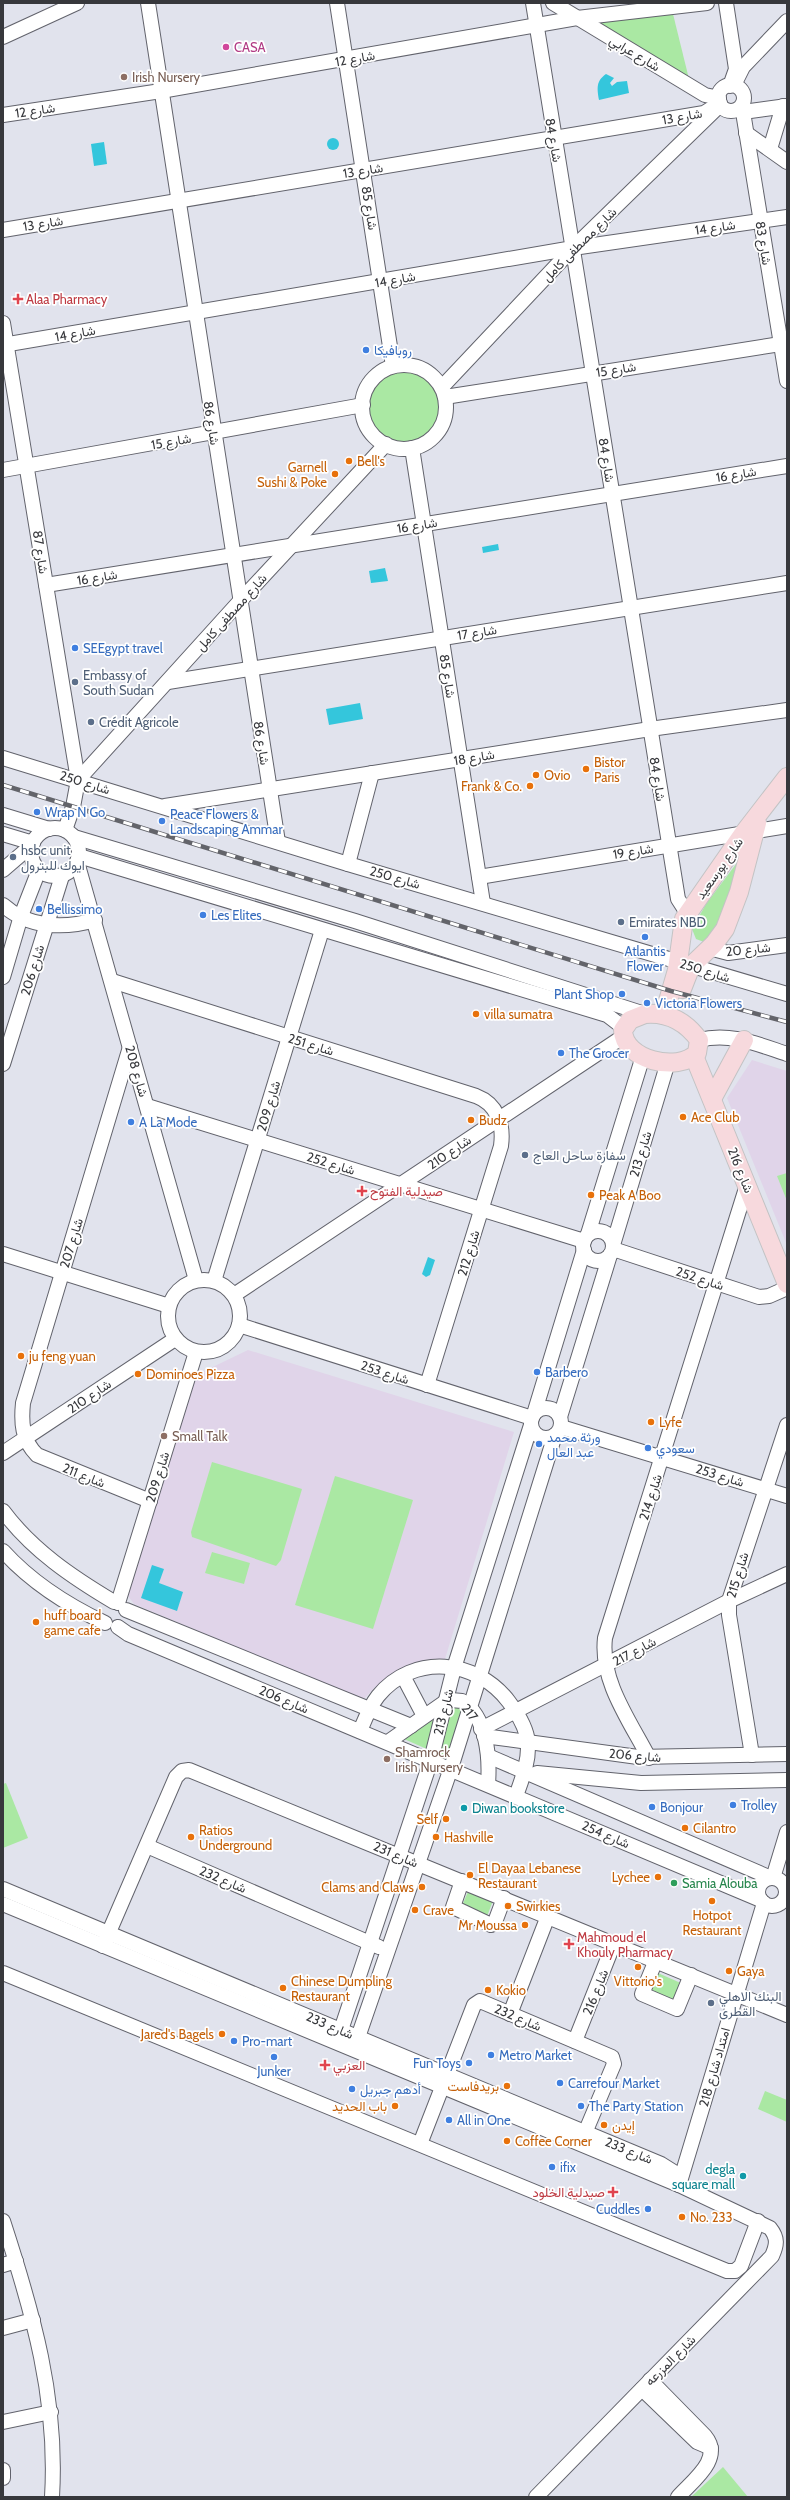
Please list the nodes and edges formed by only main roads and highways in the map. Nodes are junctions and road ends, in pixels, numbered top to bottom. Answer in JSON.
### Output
{"nodes":[{"id":1,"x":787,"y":777,"type":"edge"},
{"id":2,"x":752,"y":827,"type":"junction"},
{"id":3,"x":684,"y":964,"type":"junction"},
{"id":4,"x":669,"y":1017,"type":"junction"},
{"id":5,"x":744,"y":1040,"type":"road end"},
{"id":6,"x":696,"y":1048,"type":"junction"},
{"id":7,"x":712,"y":1100,"type":"junction"},
{"id":8,"x":787,"y":1284,"type":"edge"}],
"edges":[{"from":1,"to":2,"type":"main road","name":"شارع بورسعيد"},
{"from":2,"to":3,"type":"main road","name":"شارع بورسعيد"},
{"from":2,"to":3,"type":"main road","name":"شارع بورسعيد"},
{"from":3,"to":4,"type":"main road","name":"شارع بورسعيد"},
{"from":4,"to":6,"type":"main road"},
{"from":4,"to":6,"type":"main road"},
{"from":5,"to":7,"type":"main road"},
{"from":6,"to":7,"type":"main road","name":"شارع 216"},
{"from":7,"to":8,"type":"main road","name":"شارع 216"}]}
